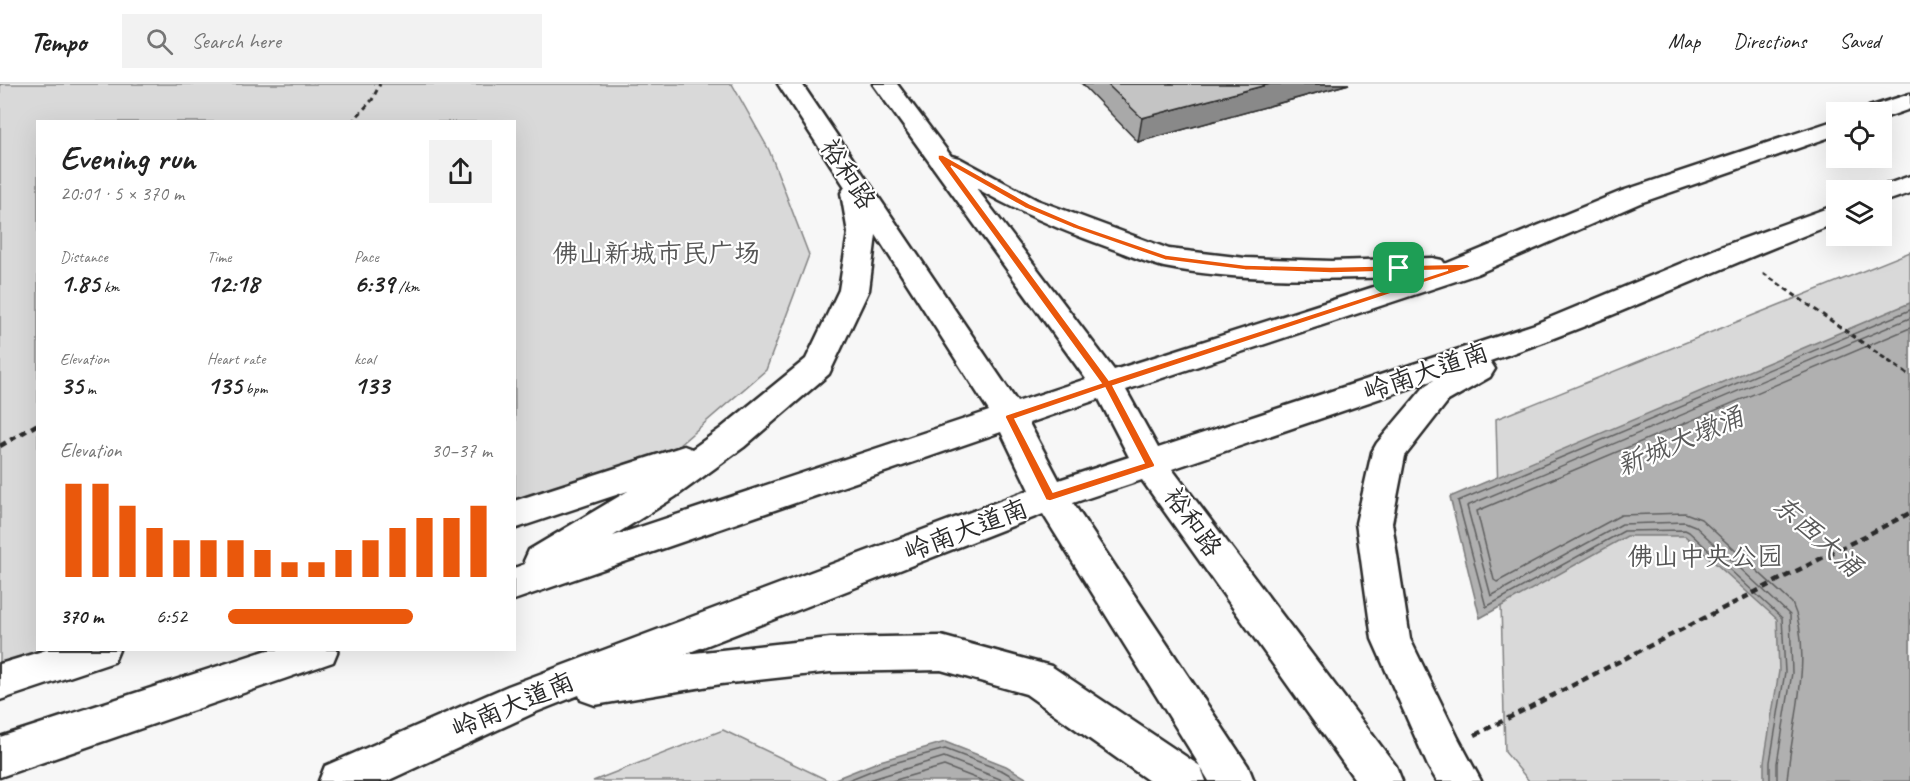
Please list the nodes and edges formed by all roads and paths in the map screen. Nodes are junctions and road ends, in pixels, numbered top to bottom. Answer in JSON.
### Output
{"nodes":[{"id":1,"x":380,"y":84,"type":"edge"},
{"id":2,"x":790,"y":84,"type":"edge"},
{"id":3,"x":885,"y":84,"type":"edge"},
{"id":4,"x":1908,"y":99,"type":"edge"},
{"id":5,"x":1892,"y":106,"type":"edge"},
{"id":6,"x":354,"y":120,"type":"edge"},
{"id":7,"x":1826,"y":130,"type":"edge"},
{"id":8,"x":940,"y":157,"type":"junction"},
{"id":9,"x":851,"y":179,"type":"junction"},
{"id":10,"x":1910,"y":184,"type":"edge"},
{"id":11,"x":1892,"y":191,"type":"edge"},
{"id":12,"x":1826,"y":217,"type":"edge"},
{"id":13,"x":1733,"y":252,"type":"junction"},
{"id":14,"x":1467,"y":267,"type":"junction"},
{"id":15,"x":1546,"y":332,"type":"junction"},
{"id":16,"x":1910,"y":376,"type":"edge"},
{"id":17,"x":1107,"y":384,"type":"junction"},
{"id":18,"x":1010,"y":417,"type":"junction"},
{"id":19,"x":36,"y":425,"type":"edge"},
{"id":20,"x":0,"y":446,"type":"edge"},
{"id":21,"x":717,"y":449,"type":"junction"},
{"id":22,"x":1150,"y":465,"type":"junction"},
{"id":23,"x":1050,"y":497,"type":"junction"},
{"id":24,"x":1910,"y":513,"type":"edge"},
{"id":25,"x":516,"y":514,"type":"edge"},
{"id":26,"x":516,"y":576,"type":"edge"},
{"id":27,"x":516,"y":583,"type":"edge"},
{"id":28,"x":97,"y":651,"type":"edge"},
{"id":29,"x":316,"y":651,"type":"edge"},
{"id":30,"x":0,"y":682,"type":"edge"},
{"id":31,"x":522,"y":699,"type":"junction"},
{"id":32,"x":0,"y":757,"type":"edge"},
{"id":33,"x":1452,"y":766,"type":"edge"},
{"id":34,"x":340,"y":781,"type":"edge"},
{"id":35,"x":1185,"y":781,"type":"edge"},
{"id":36,"x":1233,"y":781,"type":"edge"},
{"id":37,"x":1381,"y":781,"type":"edge"}],
"edges":[{"from":1,"to":6,"type":"path"},
{"from":2,"to":9,"type":"main road","name":"裕和路"},
{"from":3,"to":8,"type":"main road","name":"裕和路"},
{"from":4,"to":5,"type":"main road"},
{"from":7,"to":14,"type":"main road"},
{"from":8,"to":14,"type":"main road"},
{"from":8,"to":17,"type":"main road","name":"裕和路"},
{"from":9,"to":18,"type":"main road","name":"裕和路"},
{"from":9,"to":21,"type":"main road"},
{"from":10,"to":11,"type":"main road"},
{"from":12,"to":13,"type":"main road","name":"岭南大道南"},
{"from":13,"to":15,"type":"main road","name":"岭南大道南"},
{"from":13,"to":16,"type":"path"},
{"from":14,"to":17,"type":"main road"},
{"from":15,"to":22,"type":"main road","name":"岭南大道南"},
{"from":15,"to":33,"type":"main road"},
{"from":17,"to":18,"type":"main road"},
{"from":17,"to":22,"type":"main road","name":"裕和路"},
{"from":18,"to":23,"type":"main road","name":"裕和路"},
{"from":18,"to":27,"type":"main road"},
{"from":19,"to":20,"type":"path"},
{"from":21,"to":25,"type":"main road"},
{"from":21,"to":26,"type":"main road"},
{"from":22,"to":23,"type":"main road","name":"岭南大道南"},
{"from":22,"to":37,"type":"main road","name":"裕和路"},
{"from":23,"to":31,"type":"main road","name":"岭南大道南"},
{"from":23,"to":36,"type":"main road","name":"裕和路"},
{"from":24,"to":33,"type":"path"},
{"from":28,"to":30,"type":"main road"},
{"from":29,"to":32,"type":"main road"},
{"from":31,"to":34,"type":"main road","name":"岭南大道南"},
{"from":31,"to":35,"type":"main road"}]}
